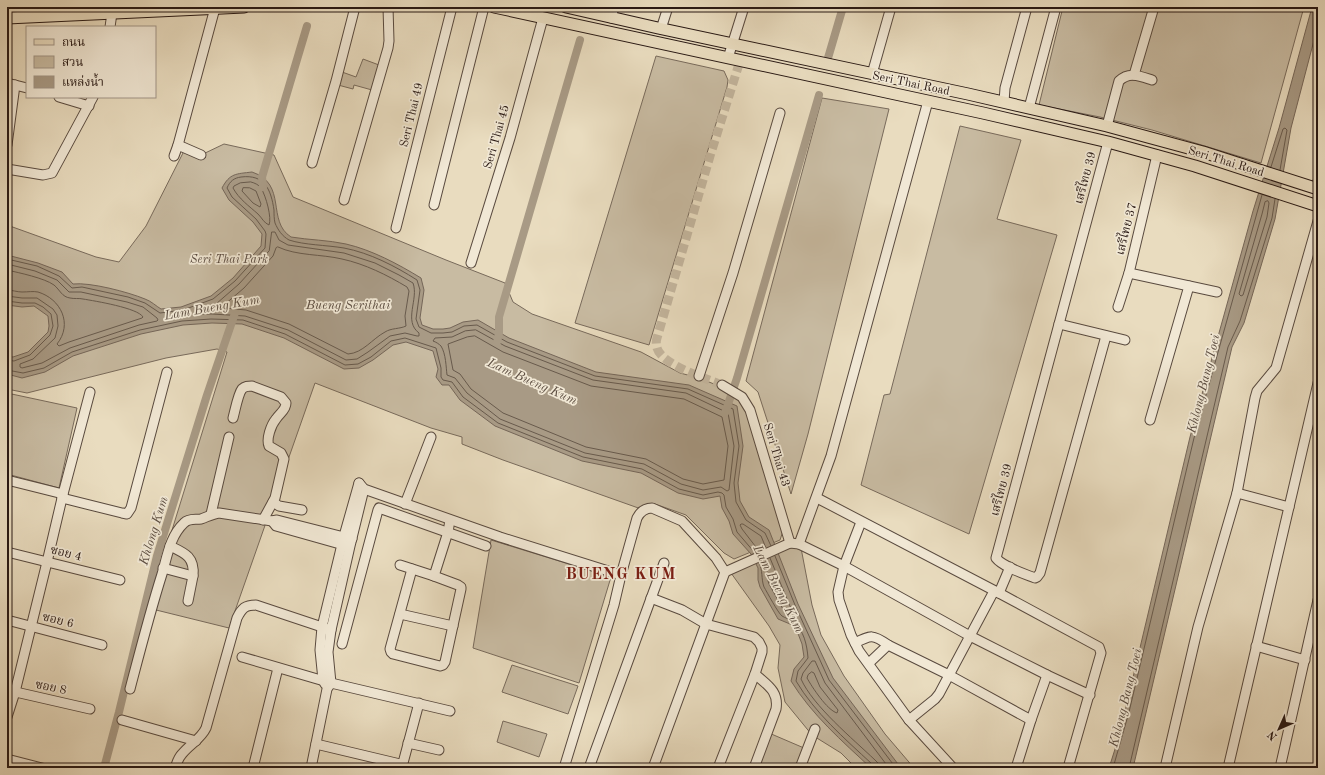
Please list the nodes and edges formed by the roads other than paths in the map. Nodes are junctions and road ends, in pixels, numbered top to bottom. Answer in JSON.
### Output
{"nodes":[{"id":1,"x":244,"y":7,"type":"edge"},
{"id":2,"x":355,"y":7,"type":"edge"},
{"id":3,"x":388,"y":7,"type":"edge"},
{"id":4,"x":452,"y":7,"type":"edge"},
{"id":5,"x":484,"y":7,"type":"edge"},
{"id":6,"x":494,"y":7,"type":"edge"},
{"id":7,"x":566,"y":7,"type":"edge"},
{"id":8,"x":668,"y":7,"type":"edge"},
{"id":9,"x":744,"y":7,"type":"edge"},
{"id":10,"x":749,"y":7,"type":"edge"},
{"id":11,"x":891,"y":7,"type":"edge"},
{"id":12,"x":1027,"y":7,"type":"edge"},
{"id":13,"x":1056,"y":7,"type":"edge"},
{"id":14,"x":1154,"y":7,"type":"edge"},
{"id":15,"x":215,"y":8,"type":"junction"},
{"id":16,"x":613,"y":12,"type":"edge"},
{"id":17,"x":112,"y":13,"type":"junction"},
{"id":18,"x":7,"y":18,"type":"edge"},
{"id":19,"x":543,"y":18,"type":"junction"},
{"id":20,"x":110,"y":26,"type":"edge"},
{"id":21,"x":661,"y":29,"type":"junction"},
{"id":22,"x":738,"y":45,"type":"junction"},
{"id":23,"x":728,"y":58,"type":"junction"},
{"id":24,"x":740,"y":61,"type":"junction"},
{"id":25,"x":872,"y":74,"type":"junction"},
{"id":26,"x":1134,"y":75,"type":"junction"},
{"id":27,"x":1152,"y":80,"type":"dead end"},
{"id":28,"x":11,"y":84,"type":"edge"},
{"id":29,"x":26,"y":88,"type":"edge"},
{"id":30,"x":67,"y":98,"type":"edge"},
{"id":31,"x":985,"y":98,"type":"junction"},
{"id":32,"x":91,"y":101,"type":"edge"},
{"id":33,"x":928,"y":101,"type":"junction"},
{"id":34,"x":1004,"y":102,"type":"junction"},
{"id":35,"x":1029,"y":108,"type":"junction"},
{"id":36,"x":780,"y":112,"type":"dead end"},
{"id":37,"x":983,"y":113,"type":"junction"},
{"id":38,"x":1107,"y":126,"type":"junction"},
{"id":39,"x":1108,"y":142,"type":"junction"},
{"id":40,"x":7,"y":145,"type":"edge"},
{"id":41,"x":178,"y":145,"type":"junction"},
{"id":42,"x":1157,"y":155,"type":"junction"},
{"id":43,"x":174,"y":156,"type":"dead end"},
{"id":44,"x":201,"y":156,"type":"dead end"},
{"id":45,"x":312,"y":163,"type":"dead end"},
{"id":46,"x":7,"y":169,"type":"edge"},
{"id":47,"x":1317,"y":186,"type":"edge"},
{"id":48,"x":344,"y":200,"type":"dead end"},
{"id":49,"x":434,"y":204,"type":"dead end"},
{"id":50,"x":1318,"y":206,"type":"edge"},
{"id":51,"x":1318,"y":220,"type":"edge"},
{"id":52,"x":396,"y":228,"type":"dead end"},
{"id":53,"x":471,"y":263,"type":"dead end"},
{"id":54,"x":1129,"y":273,"type":"junction"},
{"id":55,"x":1189,"y":286,"type":"junction"},
{"id":56,"x":1217,"y":292,"type":"dead end"},
{"id":57,"x":1118,"y":307,"type":"dead end"},
{"id":58,"x":1059,"y":324,"type":"junction"},
{"id":59,"x":1106,"y":336,"type":"junction"},
{"id":60,"x":1125,"y":340,"type":"dead end"},
{"id":61,"x":167,"y":372,"type":"dead end"},
{"id":62,"x":699,"y":376,"type":"dead end"},
{"id":63,"x":1318,"y":383,"type":"edge"},
{"id":64,"x":722,"y":385,"type":"tunnel mouth"},
{"id":65,"x":90,"y":392,"type":"dead end"},
{"id":66,"x":1315,"y":413,"type":"edge"},
{"id":67,"x":233,"y":418,"type":"dead end"},
{"id":68,"x":1150,"y":420,"type":"dead end"},
{"id":69,"x":229,"y":437,"type":"dead end"},
{"id":70,"x":431,"y":437,"type":"dead end"},
{"id":71,"x":7,"y":480,"type":"edge"},
{"id":72,"x":1238,"y":493,"type":"junction"},
{"id":73,"x":62,"y":496,"type":"junction"},
{"id":74,"x":817,"y":498,"type":"junction"},
{"id":75,"x":273,"y":502,"type":"junction"},
{"id":76,"x":404,"y":504,"type":"junction"},
{"id":77,"x":1289,"y":507,"type":"junction"},
{"id":78,"x":302,"y":510,"type":"dead end"},
{"id":79,"x":211,"y":514,"type":"junction"},
{"id":80,"x":267,"y":520,"type":"junction"},
{"id":81,"x":450,"y":520,"type":"junction"},
{"id":82,"x":861,"y":522,"type":"junction"},
{"id":83,"x":448,"y":532,"type":"junction"},
{"id":84,"x":348,"y":542,"type":"junction"},
{"id":85,"x":791,"y":545,"type":"junction"},
{"id":86,"x":170,"y":546,"type":"junction"},
{"id":87,"x":486,"y":546,"type":"dead end"},
{"id":88,"x":367,"y":548,"type":"junction"},
{"id":89,"x":7,"y":552,"type":"edge"},
{"id":90,"x":47,"y":562,"type":"junction"},
{"id":91,"x":664,"y":563,"type":"dead end"},
{"id":92,"x":400,"y":565,"type":"dead end"},
{"id":93,"x":844,"y":566,"type":"junction"},
{"id":94,"x":1010,"y":567,"type":"junction"},
{"id":95,"x":163,"y":568,"type":"junction"},
{"id":96,"x":412,"y":569,"type":"junction"},
{"id":97,"x":725,"y":572,"type":"junction"},
{"id":98,"x":621,"y":575,"type":"junction"},
{"id":99,"x":193,"y":576,"type":"junction"},
{"id":100,"x":434,"y":576,"type":"junction"},
{"id":101,"x":120,"y":580,"type":"dead end"},
{"id":102,"x":996,"y":592,"type":"junction"},
{"id":103,"x":651,"y":598,"type":"junction"},
{"id":104,"x":1318,"y":600,"type":"edge"},
{"id":105,"x":188,"y":601,"type":"dead end"},
{"id":106,"x":400,"y":614,"type":"junction"},
{"id":107,"x":7,"y":620,"type":"edge"},
{"id":108,"x":706,"y":624,"type":"junction"},
{"id":109,"x":31,"y":626,"type":"junction"},
{"id":110,"x":453,"y":626,"type":"junction"},
{"id":111,"x":326,"y":628,"type":"junction"},
{"id":112,"x":970,"y":636,"type":"junction"},
{"id":113,"x":856,"y":643,"type":"junction"},
{"id":114,"x":342,"y":644,"type":"dead end"},
{"id":115,"x":102,"y":645,"type":"dead end"},
{"id":116,"x":888,"y":645,"type":"junction"},
{"id":117,"x":1256,"y":646,"type":"junction"},
{"id":118,"x":242,"y":657,"type":"dead end"},
{"id":119,"x":1305,"y":660,"type":"junction"},
{"id":120,"x":869,"y":663,"type":"junction"},
{"id":121,"x":278,"y":668,"type":"junction"},
{"id":122,"x":755,"y":674,"type":"junction"},
{"id":123,"x":949,"y":675,"type":"junction"},
{"id":124,"x":1047,"y":675,"type":"junction"},
{"id":125,"x":327,"y":684,"type":"junction"},
{"id":126,"x":130,"y":690,"type":"dead end"},
{"id":127,"x":11,"y":691,"type":"edge"},
{"id":128,"x":1090,"y":695,"type":"junction"},
{"id":129,"x":419,"y":703,"type":"junction"},
{"id":130,"x":90,"y":709,"type":"dead end"},
{"id":131,"x":450,"y":711,"type":"dead end"},
{"id":132,"x":7,"y":717,"type":"edge"},
{"id":133,"x":122,"y":720,"type":"dead end"},
{"id":134,"x":909,"y":720,"type":"junction"},
{"id":135,"x":1031,"y":720,"type":"junction"},
{"id":136,"x":816,"y":729,"type":"dead end"},
{"id":137,"x":196,"y":741,"type":"junction"},
{"id":138,"x":408,"y":743,"type":"junction"},
{"id":139,"x":316,"y":744,"type":"junction"},
{"id":140,"x":439,"y":750,"type":"dead end"},
{"id":141,"x":7,"y":759,"type":"edge"},
{"id":142,"x":42,"y":768,"type":"edge"},
{"id":143,"x":175,"y":768,"type":"edge"},
{"id":144,"x":253,"y":768,"type":"edge"},
{"id":145,"x":311,"y":768,"type":"edge"},
{"id":146,"x":564,"y":768,"type":"edge"},
{"id":147,"x":589,"y":768,"type":"edge"},
{"id":148,"x":653,"y":768,"type":"edge"},
{"id":149,"x":718,"y":768,"type":"edge"},
{"id":150,"x":754,"y":768,"type":"edge"},
{"id":151,"x":800,"y":768,"type":"edge"},
{"id":152,"x":953,"y":768,"type":"edge"},
{"id":153,"x":1016,"y":768,"type":"edge"},
{"id":154,"x":1068,"y":768,"type":"edge"},
{"id":155,"x":1165,"y":768,"type":"edge"},
{"id":156,"x":1228,"y":768,"type":"edge"},
{"id":157,"x":1280,"y":768,"type":"edge"}],
"edges":[{"from":1,"to":15,"type":"main road"},
{"from":2,"to":45,"type":"street"},
{"from":3,"to":48,"type":"street"},
{"from":4,"to":52,"type":"street","name":"Seri Thai 49"},
{"from":5,"to":49,"type":"street"},
{"from":6,"to":19,"type":"main road","name":"Seri Thai Road"},
{"from":7,"to":16,"type":"main road","name":"Seri Thai Road"},
{"from":8,"to":21,"type":"street"},
{"from":9,"to":22,"type":"street"},
{"from":10,"to":22,"type":"street"},
{"from":11,"to":25,"type":"street"},
{"from":12,"to":34,"type":"street"},
{"from":13,"to":35,"type":"street"},
{"from":14,"to":26,"type":"street"},
{"from":15,"to":17,"type":"main road"},
{"from":15,"to":41,"type":"street"},
{"from":16,"to":21,"type":"main road","name":"Seri Thai Road"},
{"from":17,"to":18,"type":"main road"},
{"from":17,"to":20,"type":"street"},
{"from":19,"to":23,"type":"main road","name":"Seri Thai Road"},
{"from":19,"to":53,"type":"street","name":"Seri Thai 45"},
{"from":21,"to":22,"type":"main road","name":"Seri Thai Road"},
{"from":22,"to":23,"type":"street"},
{"from":22,"to":24,"type":"street"},
{"from":22,"to":25,"type":"main road","name":"Seri Thai Road"},
{"from":23,"to":24,"type":"main road","name":"Seri Thai Road"},
{"from":24,"to":33,"type":"main road","name":"Seri Thai Road"},
{"from":25,"to":31,"type":"main road","name":"Seri Thai Road"},
{"from":26,"to":27,"type":"street"},
{"from":26,"to":38,"type":"street"},
{"from":28,"to":29,"type":"street"},
{"from":28,"to":40,"type":"street"},
{"from":30,"to":32,"type":"street"},
{"from":31,"to":34,"type":"main road","name":"Seri Thai Road"},
{"from":31,"to":37,"type":"main road"},
{"from":32,"to":46,"type":"street"},
{"from":33,"to":37,"type":"main road","name":"Seri Thai Road"},
{"from":33,"to":74,"type":"street"},
{"from":34,"to":35,"type":"main road","name":"Seri Thai Road"},
{"from":35,"to":38,"type":"main road","name":"Seri Thai Road"},
{"from":36,"to":62,"type":"street"},
{"from":37,"to":39,"type":"main road","name":"Seri Thai Road"},
{"from":38,"to":47,"type":"main road","name":"Seri Thai Road"},
{"from":39,"to":42,"type":"main road","name":"Seri Thai Road"},
{"from":39,"to":58,"type":"street","name":"เสรีไทย 39"},
{"from":41,"to":43,"type":"street"},
{"from":41,"to":44,"type":"street"},
{"from":42,"to":50,"type":"main road","name":"Seri Thai Road"},
{"from":42,"to":54,"type":"street","name":"เสรีไทย 37"},
{"from":51,"to":72,"type":"street"},
{"from":54,"to":55,"type":"street"},
{"from":54,"to":57,"type":"street","name":"เสรีไทย 37"},
{"from":55,"to":56,"type":"street"},
{"from":55,"to":68,"type":"street"},
{"from":58,"to":59,"type":"street"},
{"from":58,"to":94,"type":"street","name":"เสรีไทย 39"},
{"from":59,"to":60,"type":"street"},
{"from":59,"to":94,"type":"street","name":"เสรีไทย 39"},
{"from":61,"to":73,"type":"street"},
{"from":63,"to":66,"type":"street"},
{"from":64,"to":85,"type":"street","name":"Seri Thai 43"},
{"from":65,"to":73,"type":"street"},
{"from":66,"to":77,"type":"street"},
{"from":67,"to":75,"type":"street"},
{"from":69,"to":79,"type":"street"},
{"from":70,"to":76,"type":"street"},
{"from":71,"to":73,"type":"street"},
{"from":72,"to":77,"type":"street"},
{"from":72,"to":155,"type":"street"},
{"from":73,"to":90,"type":"street"},
{"from":74,"to":82,"type":"street"},
{"from":74,"to":85,"type":"street"},
{"from":75,"to":78,"type":"street"},
{"from":75,"to":80,"type":"street"},
{"from":76,"to":81,"type":"street"},
{"from":76,"to":84,"type":"street"},
{"from":77,"to":117,"type":"street"},
{"from":79,"to":80,"type":"street"},
{"from":79,"to":86,"type":"street"},
{"from":80,"to":84,"type":"street"},
{"from":81,"to":83,"type":"street"},
{"from":81,"to":98,"type":"street"},
{"from":82,"to":93,"type":"street"},
{"from":82,"to":102,"type":"street"},
{"from":83,"to":87,"type":"street"},
{"from":83,"to":88,"type":"street"},
{"from":83,"to":100,"type":"street"},
{"from":84,"to":88,"type":"street"},
{"from":84,"to":111,"type":"street"},
{"from":85,"to":93,"type":"street"},
{"from":85,"to":97,"type":"street"},
{"from":86,"to":95,"type":"street"},
{"from":86,"to":99,"type":"street"},
{"from":88,"to":114,"type":"street"},
{"from":89,"to":90,"type":"street","name":"ซอย 4"},
{"from":90,"to":101,"type":"street","name":"ซอย 4"},
{"from":90,"to":109,"type":"street"},
{"from":91,"to":103,"type":"street"},
{"from":92,"to":96,"type":"street"},
{"from":93,"to":112,"type":"street"},
{"from":93,"to":113,"type":"street"},
{"from":94,"to":102,"type":"street"},
{"from":95,"to":99,"type":"street"},
{"from":95,"to":126,"type":"street"},
{"from":96,"to":100,"type":"street"},
{"from":96,"to":106,"type":"street"},
{"from":97,"to":98,"type":"street"},
{"from":97,"to":108,"type":"street"},
{"from":98,"to":146,"type":"street"},
{"from":99,"to":105,"type":"street"},
{"from":100,"to":110,"type":"street"},
{"from":102,"to":112,"type":"street"},
{"from":102,"to":128,"type":"street"},
{"from":103,"to":108,"type":"street"},
{"from":103,"to":147,"type":"street"},
{"from":104,"to":119,"type":"street"},
{"from":106,"to":110,"type":"street"},
{"from":106,"to":110,"type":"street"},
{"from":107,"to":109,"type":"street","name":"ซอย 6"},
{"from":108,"to":122,"type":"street"},
{"from":108,"to":148,"type":"street"},
{"from":109,"to":115,"type":"street","name":"ซอย 6"},
{"from":109,"to":127,"type":"street"},
{"from":111,"to":125,"type":"street"},
{"from":111,"to":137,"type":"street"},
{"from":112,"to":123,"type":"street"},
{"from":112,"to":124,"type":"street"},
{"from":113,"to":116,"type":"street"},
{"from":113,"to":120,"type":"street"},
{"from":116,"to":120,"type":"street"},
{"from":116,"to":123,"type":"street"},
{"from":117,"to":119,"type":"street"},
{"from":117,"to":156,"type":"street"},
{"from":118,"to":121,"type":"street"},
{"from":119,"to":157,"type":"street"},
{"from":120,"to":134,"type":"street"},
{"from":121,"to":125,"type":"street"},
{"from":121,"to":144,"type":"street"},
{"from":122,"to":149,"type":"street"},
{"from":122,"to":150,"type":"street"},
{"from":123,"to":134,"type":"street"},
{"from":123,"to":135,"type":"street"},
{"from":124,"to":128,"type":"street"},
{"from":124,"to":135,"type":"street"},
{"from":125,"to":129,"type":"street"},
{"from":125,"to":139,"type":"street"},
{"from":127,"to":130,"type":"street","name":"ซอย 8"},
{"from":127,"to":132,"type":"street"},
{"from":128,"to":154,"type":"street"},
{"from":129,"to":131,"type":"street"},
{"from":129,"to":138,"type":"street"},
{"from":133,"to":137,"type":"street"},
{"from":134,"to":152,"type":"street"},
{"from":135,"to":153,"type":"street"},
{"from":136,"to":151,"type":"street"},
{"from":137,"to":143,"type":"street"},
{"from":138,"to":139,"type":"street"},
{"from":138,"to":140,"type":"street"},
{"from":139,"to":145,"type":"street"},
{"from":141,"to":142,"type":"street"}]}
